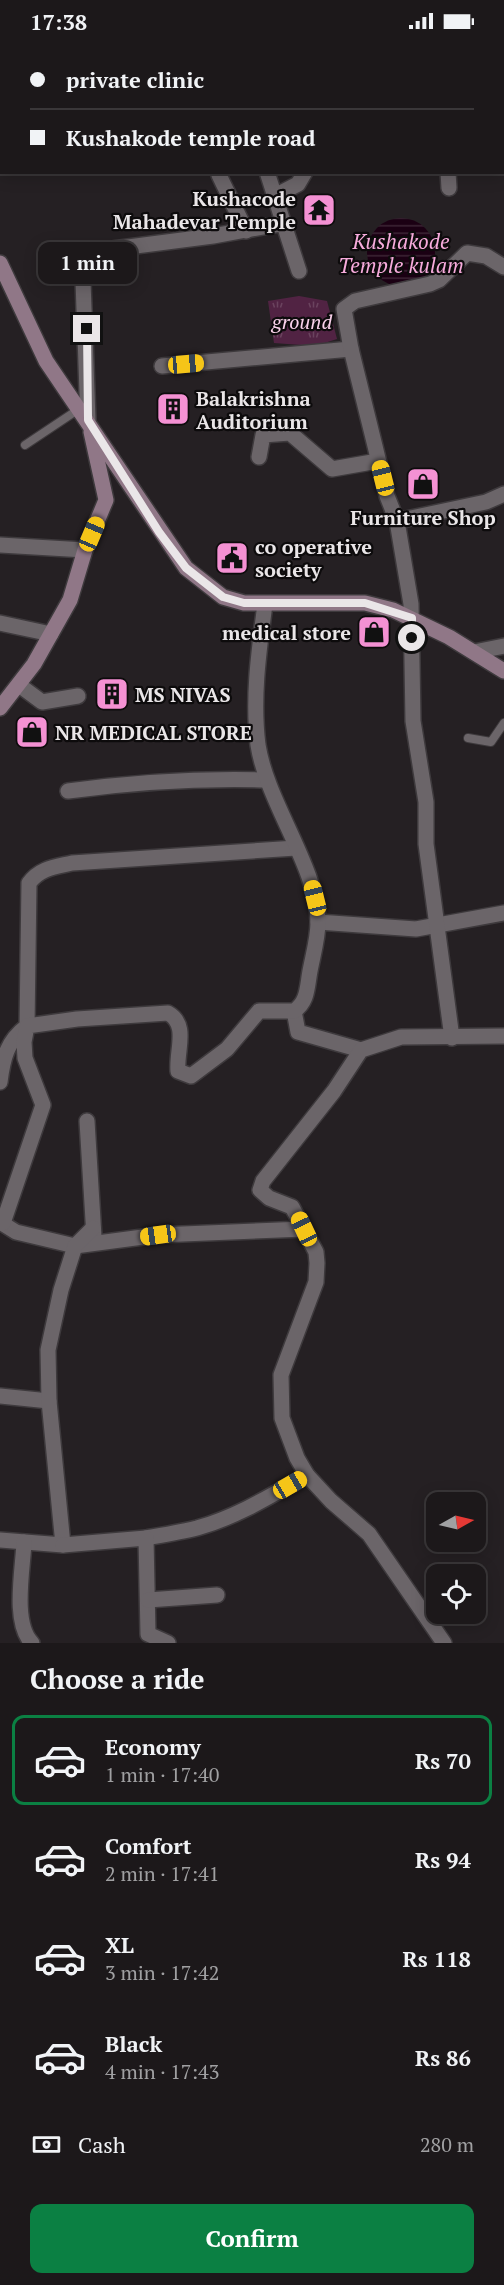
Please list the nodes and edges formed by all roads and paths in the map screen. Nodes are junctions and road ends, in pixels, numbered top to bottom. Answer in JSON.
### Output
{"nodes":[{"id":1,"x":268,"y":174,"type":"edge"},
{"id":2,"x":304,"y":174,"type":"edge"},
{"id":3,"x":219,"y":175,"type":"dead end"},
{"id":4,"x":275,"y":196,"type":"junction"},
{"id":5,"x":285,"y":223,"type":"junction"},
{"id":6,"x":246,"y":231,"type":"junction"},
{"id":7,"x":0,"y":263,"type":"edge"},
{"id":8,"x":504,"y":267,"type":"edge"},
{"id":9,"x":299,"y":271,"type":"dead end"},
{"id":10,"x":5,"y":286,"type":"edge"},
{"id":11,"x":351,"y":349,"type":"junction"},
{"id":12,"x":162,"y":366,"type":"dead end"},
{"id":13,"x":83,"y":415,"type":"junction"},
{"id":14,"x":25,"y":445,"type":"dead end"},
{"id":15,"x":260,"y":457,"type":"dead end"},
{"id":16,"x":378,"y":461,"type":"junction"},
{"id":17,"x":126,"y":479,"type":"junction"},
{"id":18,"x":504,"y":494,"type":"edge"},
{"id":19,"x":106,"y":500,"type":"junction"},
{"id":20,"x":397,"y":521,"type":"junction"},
{"id":21,"x":0,"y":545,"type":"edge"},
{"id":22,"x":86,"y":550,"type":"junction"},
{"id":23,"x":265,"y":604,"type":"junction"},
{"id":24,"x":412,"y":618,"type":"junction"},
{"id":25,"x":0,"y":623,"type":"edge"},
{"id":26,"x":51,"y":634,"type":"junction"},
{"id":27,"x":504,"y":646,"type":"edge"},
{"id":28,"x":474,"y":652,"type":"junction"},
{"id":29,"x":504,"y":671,"type":"edge"},
{"id":30,"x":19,"y":685,"type":"junction"},
{"id":31,"x":78,"y":696,"type":"dead end"},
{"id":32,"x":0,"y":708,"type":"edge"},
{"id":33,"x":504,"y":723,"type":"edge"},
{"id":34,"x":468,"y":738,"type":"dead end"},
{"id":35,"x":267,"y":780,"type":"junction"},
{"id":36,"x":68,"y":791,"type":"dead end"},
{"id":37,"x":296,"y":848,"type":"junction"},
{"id":38,"x":504,"y":913,"type":"edge"},
{"id":39,"x":318,"y":922,"type":"junction"},
{"id":40,"x":435,"y":924,"type":"junction"},
{"id":41,"x":294,"y":1011,"type":"junction"},
{"id":42,"x":27,"y":1026,"type":"junction"},
{"id":43,"x":504,"y":1036,"type":"edge"},
{"id":44,"x":452,"y":1038,"type":"junction"},
{"id":45,"x":361,"y":1050,"type":"junction"},
{"id":46,"x":0,"y":1082,"type":"edge"},
{"id":47,"x":87,"y":1121,"type":"dead end"},
{"id":48,"x":1,"y":1222,"type":"edge"},
{"id":49,"x":304,"y":1229,"type":"junction"},
{"id":50,"x":94,"y":1236,"type":"junction"},
{"id":51,"x":75,"y":1246,"type":"junction"},
{"id":52,"x":0,"y":1396,"type":"edge"},
{"id":53,"x":49,"y":1401,"type":"junction"},
{"id":54,"x":307,"y":1475,"type":"junction"},
{"id":55,"x":146,"y":1538,"type":"junction"},
{"id":56,"x":0,"y":1540,"type":"edge"},
{"id":57,"x":24,"y":1542,"type":"junction"},
{"id":58,"x":63,"y":1545,"type":"junction"},
{"id":59,"x":217,"y":1594,"type":"dead end"},
{"id":60,"x":148,"y":1600,"type":"junction"},
{"id":61,"x":145,"y":1638,"type":"edge"},
{"id":62,"x":32,"y":1643,"type":"edge"},
{"id":63,"x":168,"y":1643,"type":"edge"},
{"id":64,"x":444,"y":1643,"type":"edge"}],
"edges":[{"from":1,"to":4,"type":"street"},
{"from":2,"to":4,"type":"street"},
{"from":3,"to":6,"type":"street"},
{"from":4,"to":5,"type":"street"},
{"from":5,"to":6,"type":"street"},
{"from":5,"to":9,"type":"street"},
{"from":6,"to":13,"type":"street"},
{"from":7,"to":10,"type":"main road"},
{"from":8,"to":11,"type":"street"},
{"from":10,"to":13,"type":"main road"},
{"from":11,"to":12,"type":"street"},
{"from":11,"to":16,"type":"street"},
{"from":13,"to":14,"type":"lane"},
{"from":13,"to":17,"type":"main road"},
{"from":13,"to":19,"type":"main road"},
{"from":15,"to":16,"type":"street"},
{"from":16,"to":20,"type":"street"},
{"from":17,"to":19,"type":"main road"},
{"from":17,"to":23,"type":"main road"},
{"from":18,"to":20,"type":"street"},
{"from":19,"to":22,"type":"main road"},
{"from":20,"to":24,"type":"street"},
{"from":21,"to":22,"type":"street"},
{"from":22,"to":26,"type":"main road"},
{"from":23,"to":24,"type":"main road"},
{"from":23,"to":35,"type":"street"},
{"from":24,"to":28,"type":"main road"},
{"from":24,"to":40,"type":"street"},
{"from":25,"to":26,"type":"street"},
{"from":26,"to":30,"type":"main road"},
{"from":27,"to":28,"type":"street"},
{"from":28,"to":29,"type":"main road"},
{"from":30,"to":31,"type":"street"},
{"from":30,"to":32,"type":"main road"},
{"from":33,"to":34,"type":"lane"},
{"from":35,"to":36,"type":"street"},
{"from":35,"to":37,"type":"street"},
{"from":37,"to":39,"type":"street"},
{"from":37,"to":42,"type":"street"},
{"from":38,"to":40,"type":"street"},
{"from":39,"to":40,"type":"street"},
{"from":39,"to":41,"type":"street"},
{"from":40,"to":44,"type":"street"},
{"from":41,"to":42,"type":"street"},
{"from":41,"to":45,"type":"street"},
{"from":42,"to":46,"type":"street"},
{"from":42,"to":48,"type":"street"},
{"from":43,"to":44,"type":"street"},
{"from":44,"to":45,"type":"street"},
{"from":45,"to":49,"type":"street"},
{"from":47,"to":50,"type":"street"},
{"from":48,"to":51,"type":"street"},
{"from":49,"to":50,"type":"street"},
{"from":49,"to":54,"type":"street"},
{"from":50,"to":51,"type":"street"},
{"from":51,"to":53,"type":"street"},
{"from":52,"to":53,"type":"street"},
{"from":53,"to":58,"type":"street"},
{"from":54,"to":55,"type":"street"},
{"from":54,"to":64,"type":"street"},
{"from":55,"to":58,"type":"street"},
{"from":55,"to":60,"type":"street"},
{"from":56,"to":57,"type":"street"},
{"from":57,"to":58,"type":"street"},
{"from":57,"to":62,"type":"street"},
{"from":59,"to":60,"type":"street"},
{"from":60,"to":61,"type":"street"},
{"from":61,"to":63,"type":"street"}]}
